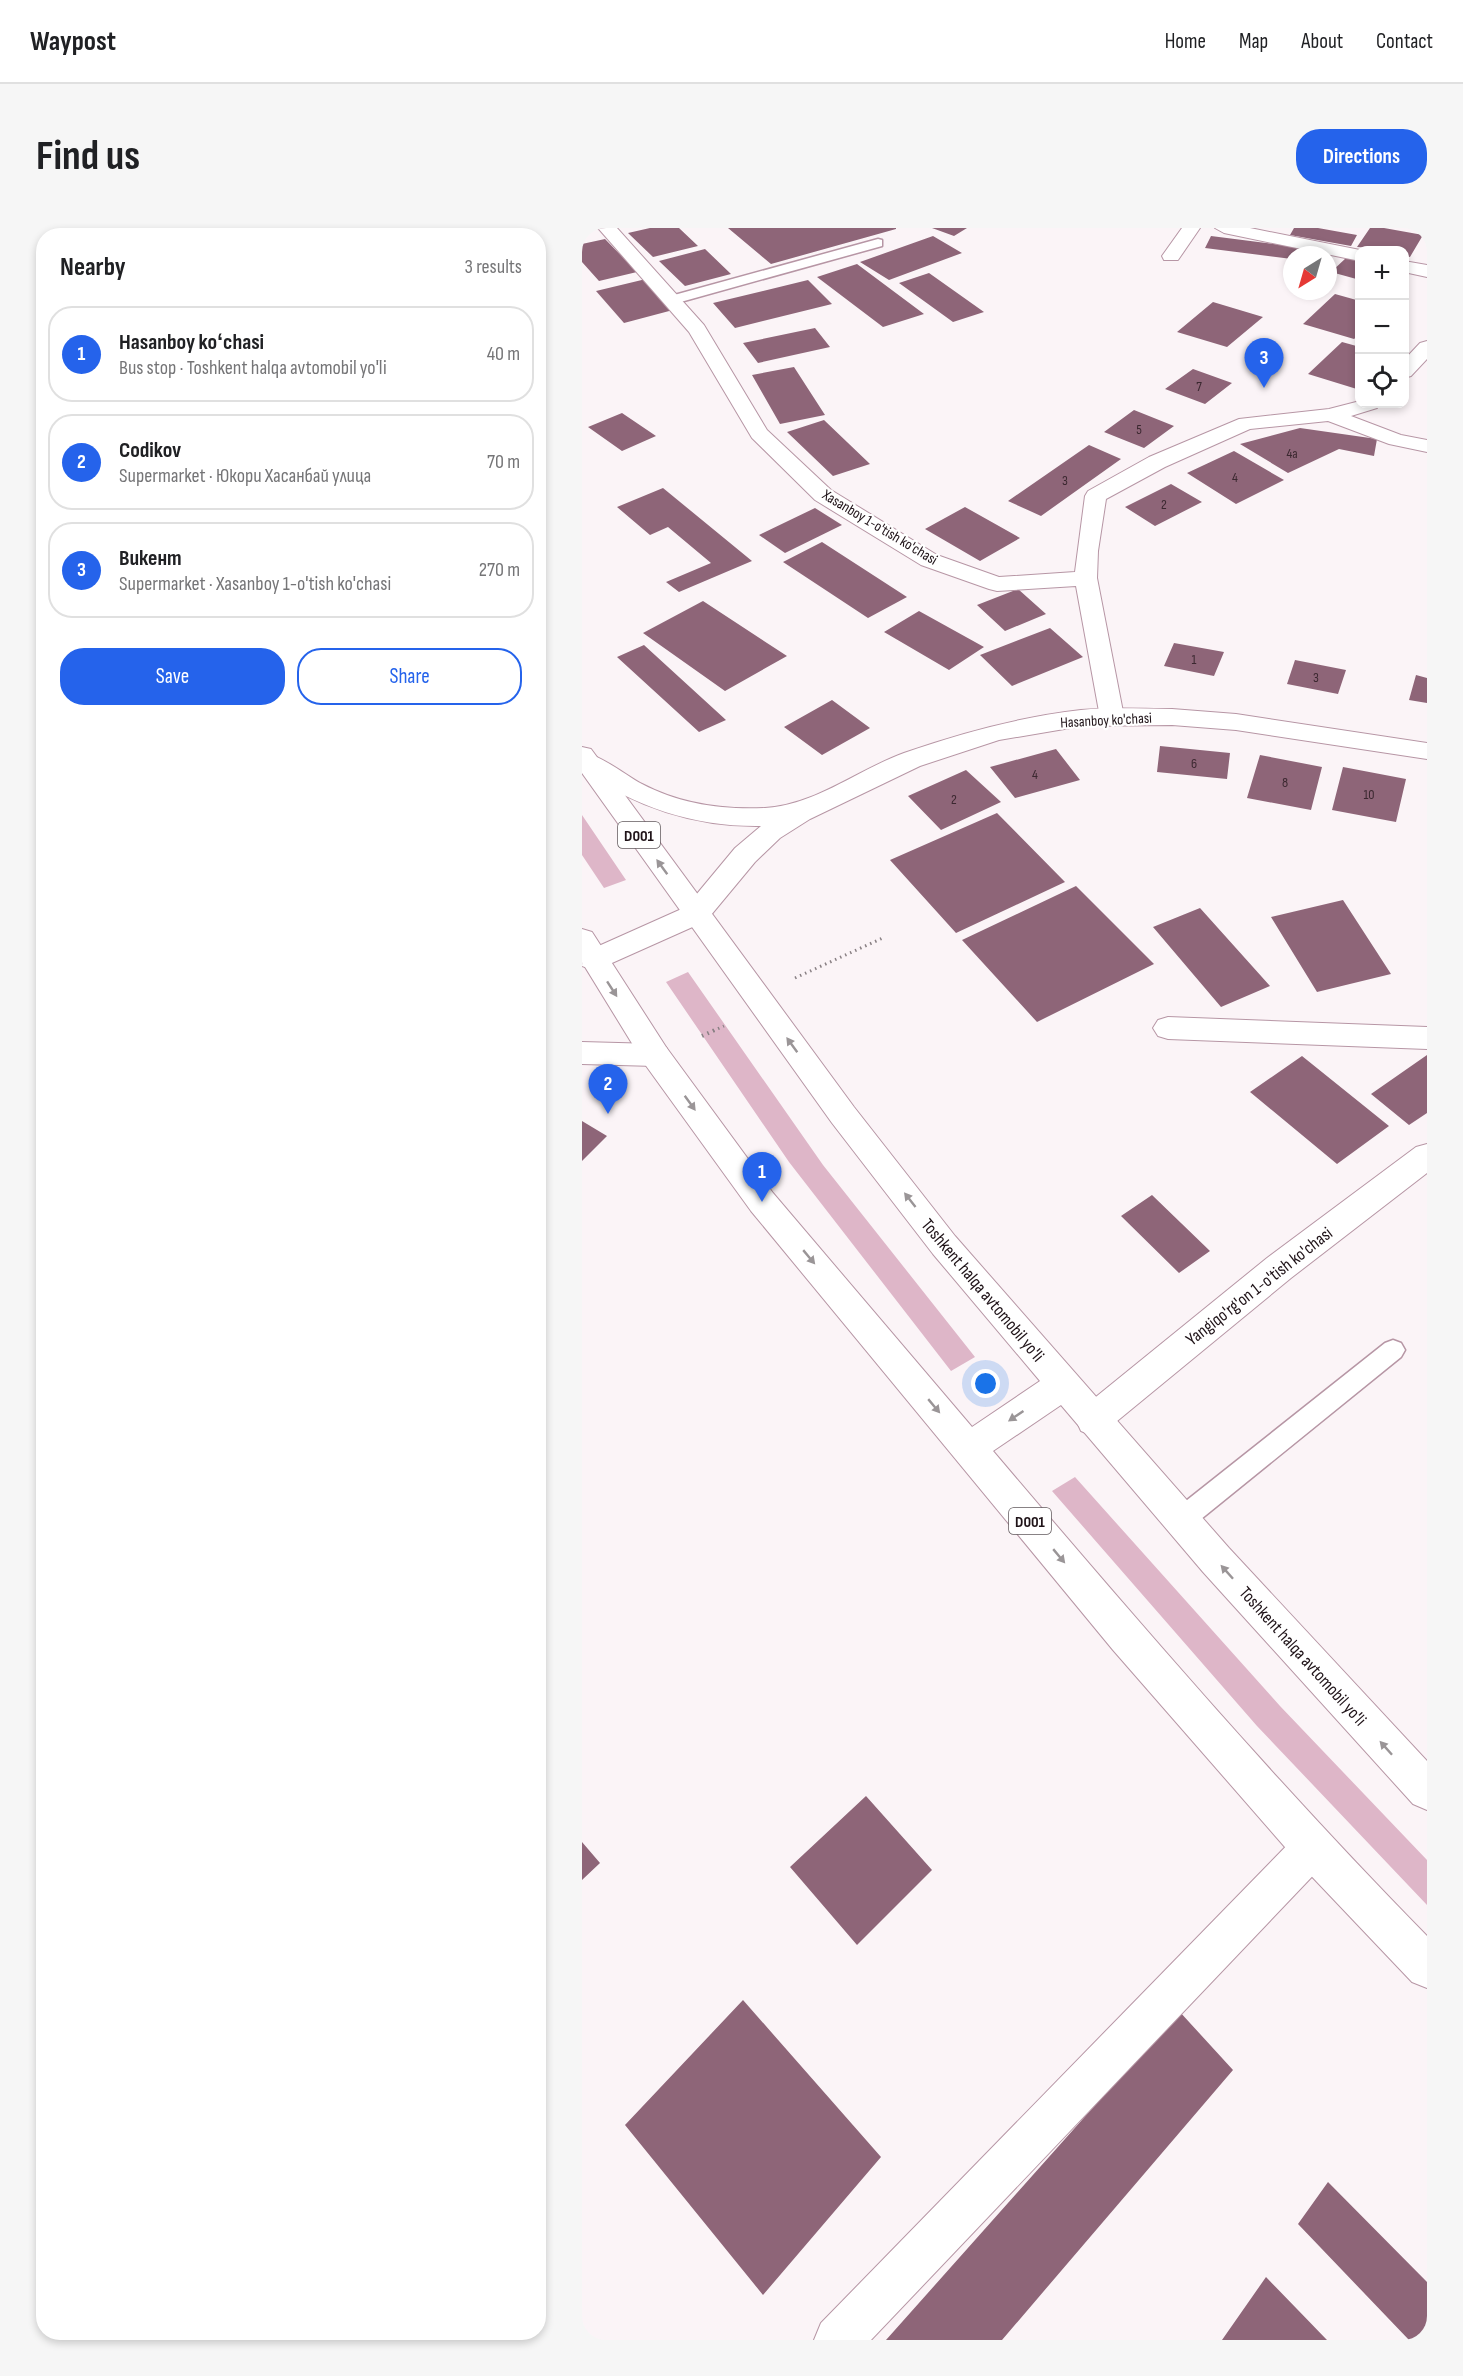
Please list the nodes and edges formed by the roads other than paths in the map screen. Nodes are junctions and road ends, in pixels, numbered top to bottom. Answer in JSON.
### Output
{"nodes":[{"id":1,"x":1191,"y":228,"type":"edge"},
{"id":2,"x":1224,"y":228,"type":"edge"},
{"id":3,"x":598,"y":229,"type":"edge"},
{"id":4,"x":878,"y":243,"type":"dead end"},
{"id":5,"x":1355,"y":255,"type":"edge"},
{"id":6,"x":1172,"y":256,"type":"dead end"},
{"id":7,"x":1409,"y":267,"type":"edge"},
{"id":8,"x":1427,"y":271,"type":"edge"},
{"id":9,"x":672,"y":300,"type":"junction"},
{"id":10,"x":1427,"y":347,"type":"edge"},
{"id":11,"x":1409,"y":367,"type":"edge"},
{"id":12,"x":1357,"y":408,"type":"edge"},
{"id":13,"x":1330,"y":416,"type":"junction"},
{"id":14,"x":1427,"y":446,"type":"edge"},
{"id":15,"x":1086,"y":578,"type":"junction"},
{"id":16,"x":1112,"y":717,"type":"junction"},
{"id":17,"x":1427,"y":751,"type":"edge"},
{"id":18,"x":584,"y":758,"type":"edge"},
{"id":19,"x":801,"y":813,"type":"junction"},
{"id":20,"x":696,"y":914,"type":"junction"},
{"id":21,"x":586,"y":957,"type":"edge"},
{"id":22,"x":1168,"y":1028,"type":"dead end"},
{"id":23,"x":1427,"y":1038,"type":"edge"},
{"id":24,"x":582,"y":1053,"type":"edge"},
{"id":25,"x":655,"y":1055,"type":"junction"},
{"id":26,"x":1427,"y":1156,"type":"edge"},
{"id":27,"x":1393,"y":1350,"type":"dead end"},
{"id":28,"x":1063,"y":1385,"type":"junction"},
{"id":29,"x":1093,"y":1420,"type":"junction"},
{"id":30,"x":969,"y":1448,"type":"junction"},
{"id":31,"x":1181,"y":1520,"type":"junction"},
{"id":32,"x":1427,"y":1790,"type":"edge"},
{"id":33,"x":1312,"y":1848,"type":"junction"},
{"id":34,"x":1427,"y":1967,"type":"edge"},
{"id":35,"x":838,"y":2340,"type":"edge"}],
"edges":[{"from":1,"to":6,"type":"main road"},
{"from":2,"to":5,"type":"main road"},
{"from":3,"to":9,"type":"main road","name":"Xasanboy 1-o'tish ko'chasi"},
{"from":4,"to":9,"type":"lane"},
{"from":7,"to":8,"type":"main road"},
{"from":9,"to":15,"type":"main road","name":"Xasanboy 1-o'tish ko'chasi"},
{"from":10,"to":11,"type":"main road"},
{"from":12,"to":13,"type":"main road"},
{"from":13,"to":14,"type":"main road"},
{"from":13,"to":15,"type":"main road"},
{"from":15,"to":16,"type":"main road"},
{"from":16,"to":17,"type":"main road","name":"Hasanboy ko'chasi"},
{"from":16,"to":19,"type":"main road","name":"Hasanboy ko'chasi"},
{"from":18,"to":19,"type":"main road","name":"Hasanboy ko'chasi"},
{"from":20,"to":18,"type":"main road","name":"Toshkent halqa avtomobil yo'li","number":"D001","one_way":true},
{"from":19,"to":20,"type":"main road","name":"Hasanboy ko'chasi"},
{"from":20,"to":21,"type":"main road"},
{"from":28,"to":20,"type":"main road","name":"Toshkent halqa avtomobil yo'li","number":"D001","one_way":true},
{"from":21,"to":25,"type":"main road","number":"D001","one_way":true},
{"from":22,"to":23,"type":"main road"},
{"from":24,"to":25,"type":"main road"},
{"from":25,"to":30,"type":"main road","number":"D001","one_way":true},
{"from":26,"to":29,"type":"main road","name":"Yangiqo'rg'on 1-o'tish ko'chasi"},
{"from":27,"to":31,"type":"lane"},
{"from":28,"to":29,"type":"main road","name":"Toshkent halqa avtomobil yo'li","number":"D001"},
{"from":28,"to":30,"type":"main road","one_way":true},
{"from":29,"to":31,"type":"main road","name":"Toshkent halqa avtomobil yo'li","number":"D001"},
{"from":30,"to":33,"type":"main road","number":"D001","one_way":true},
{"from":32,"to":31,"type":"main road","name":"Toshkent halqa avtomobil yo'li","number":"D001","one_way":true},
{"from":33,"to":34,"type":"main road","number":"D001"},
{"from":33,"to":35,"type":"main road"}]}
